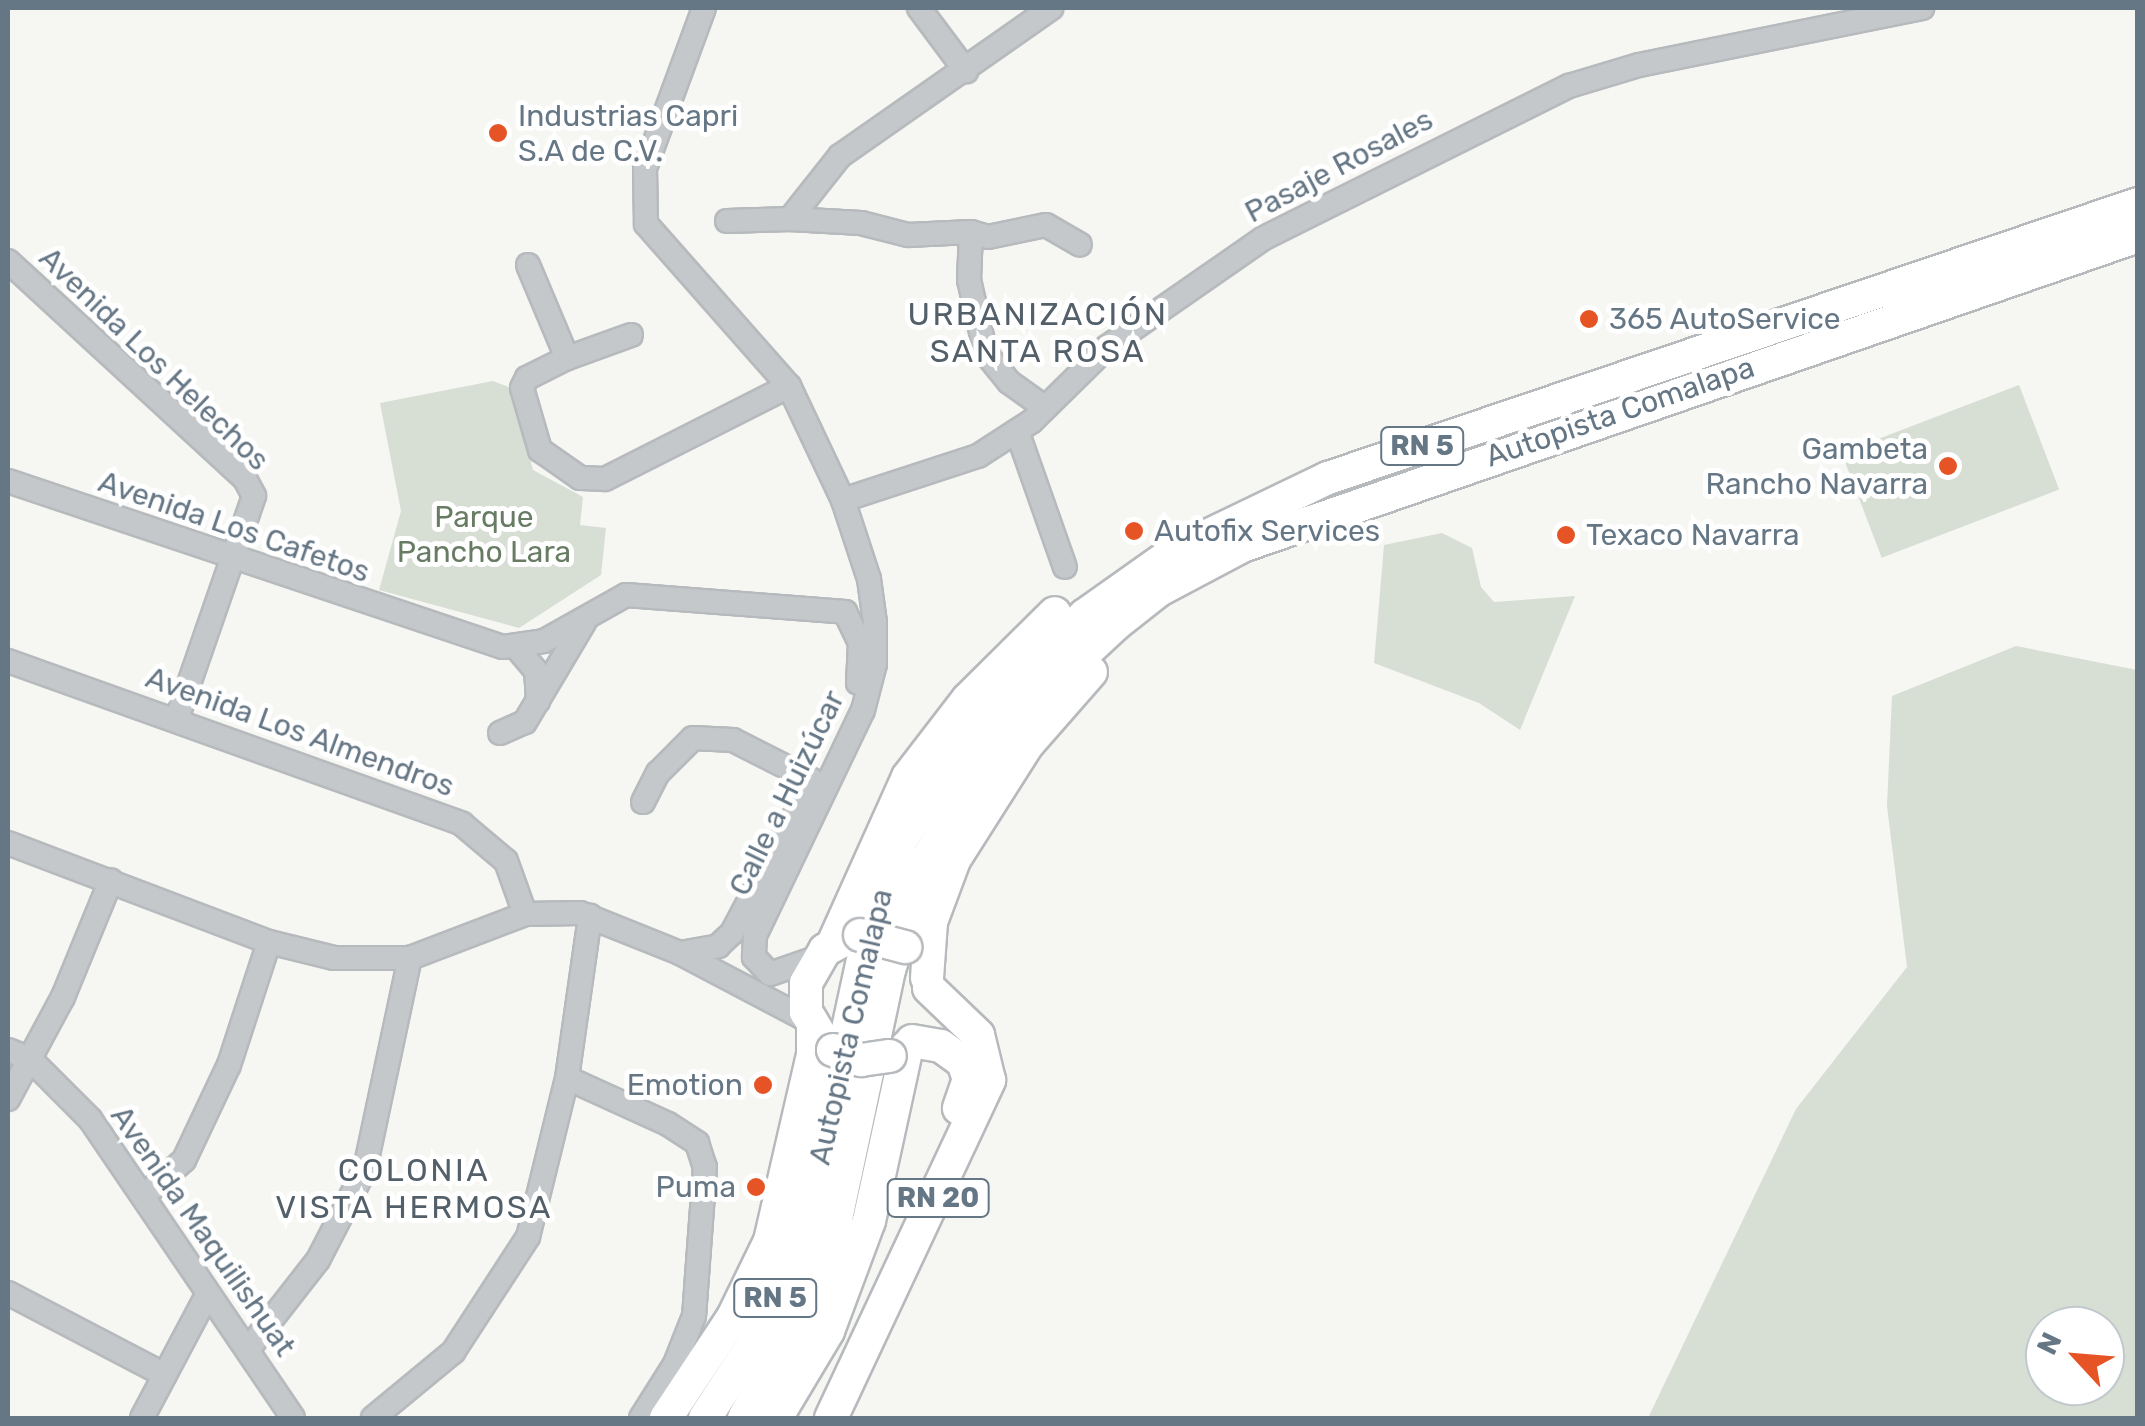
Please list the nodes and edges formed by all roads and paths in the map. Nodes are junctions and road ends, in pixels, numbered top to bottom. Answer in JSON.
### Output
{"nodes":[{"id":1,"x":704,"y":8,"type":"edge"},
{"id":2,"x":919,"y":8,"type":"edge"},
{"id":3,"x":1051,"y":8,"type":"edge"},
{"id":4,"x":1922,"y":8,"type":"edge"},
{"id":5,"x":966,"y":71,"type":"junction"},
{"id":6,"x":2138,"y":204,"type":"edge"},
{"id":7,"x":790,"y":219,"type":"junction"},
{"id":8,"x":727,"y":221,"type":"dead end"},
{"id":9,"x":971,"y":232,"type":"junction"},
{"id":10,"x":2138,"y":236,"type":"edge"},
{"id":11,"x":1080,"y":245,"type":"dead end"},
{"id":12,"x":8,"y":261,"type":"edge"},
{"id":13,"x":528,"y":265,"type":"dead end"},
{"id":14,"x":631,"y":335,"type":"dead end"},
{"id":15,"x":567,"y":358,"type":"junction"},
{"id":16,"x":790,"y":386,"type":"junction"},
{"id":17,"x":1044,"y":407,"type":"junction"},
{"id":18,"x":1016,"y":431,"type":"junction"},
{"id":19,"x":1328,"y":478,"type":"junction"},
{"id":20,"x":8,"y":481,"type":"edge"},
{"id":21,"x":843,"y":500,"type":"junction"},
{"id":22,"x":1359,"y":503,"type":"junction"},
{"id":23,"x":230,"y":558,"type":"junction"},
{"id":24,"x":1065,"y":567,"type":"dead end"},
{"id":25,"x":869,"y":579,"type":"junction"},
{"id":26,"x":590,"y":614,"type":"junction"},
{"id":27,"x":849,"y":618,"type":"junction"},
{"id":28,"x":516,"y":648,"type":"junction"},
{"id":29,"x":876,"y":653,"type":"junction"},
{"id":30,"x":8,"y":661,"type":"edge"},
{"id":31,"x":538,"y":702,"type":"junction"},
{"id":32,"x":177,"y":718,"type":"junction"},
{"id":33,"x":500,"y":733,"type":"dead end"},
{"id":34,"x":812,"y":780,"type":"junction"},
{"id":35,"x":642,"y":802,"type":"dead end"},
{"id":36,"x":8,"y":844,"type":"edge"},
{"id":37,"x":112,"y":880,"type":"junction"},
{"id":38,"x":525,"y":914,"type":"junction"},
{"id":39,"x":590,"y":916,"type":"junction"},
{"id":40,"x":268,"y":942,"type":"junction"},
{"id":41,"x":837,"y":945,"type":"junction"},
{"id":42,"x":680,"y":953,"type":"junction"},
{"id":43,"x":410,"y":958,"type":"junction"},
{"id":44,"x":928,"y":983,"type":"junction"},
{"id":45,"x":818,"y":1034,"type":"junction"},
{"id":46,"x":903,"y":1047,"type":"junction"},
{"id":47,"x":8,"y":1050,"type":"edge"},
{"id":48,"x":30,"y":1059,"type":"junction"},
{"id":49,"x":567,"y":1078,"type":"junction"},
{"id":50,"x":8,"y":1099,"type":"edge"},
{"id":51,"x":146,"y":1194,"type":"junction"},
{"id":52,"x":8,"y":1294,"type":"edge"},
{"id":53,"x":207,"y":1294,"type":"junction"},
{"id":54,"x":250,"y":1347,"type":"junction"},
{"id":55,"x":166,"y":1375,"type":"junction"},
{"id":56,"x":142,"y":1418,"type":"edge"},
{"id":57,"x":293,"y":1418,"type":"edge"},
{"id":58,"x":373,"y":1418,"type":"edge"},
{"id":59,"x":641,"y":1418,"type":"edge"},
{"id":60,"x":666,"y":1418,"type":"edge"},
{"id":61,"x":705,"y":1418,"type":"edge"},
{"id":62,"x":744,"y":1418,"type":"edge"},
{"id":63,"x":776,"y":1418,"type":"edge"},
{"id":64,"x":808,"y":1418,"type":"edge"},
{"id":65,"x":830,"y":1418,"type":"edge"}],
"edges":[{"from":1,"to":16,"type":"street","name":"Calle a Huizúcar"},
{"from":2,"to":5,"type":"street"},
{"from":3,"to":5,"type":"street"},
{"from":4,"to":17,"type":"street","name":"Pasaje Rosales"},
{"from":5,"to":7,"type":"street"},
{"from":6,"to":19,"type":"highway","name":"Autopista Comalapa","number":"RN 5"},
{"from":7,"to":8,"type":"street"},
{"from":7,"to":9,"type":"street"},
{"from":9,"to":11,"type":"street"},
{"from":9,"to":17,"type":"street"},
{"from":10,"to":22,"type":"highway","name":"Autopista Comalapa","number":"RN 5"},
{"from":12,"to":23,"type":"street","name":"Avenida Los Helechos"},
{"from":13,"to":15,"type":"street"},
{"from":14,"to":15,"type":"street"},
{"from":15,"to":16,"type":"street"},
{"from":16,"to":21,"type":"street","name":"Calle a Huizúcar"},
{"from":17,"to":18,"type":"street","name":"Pasaje Rosales"},
{"from":18,"to":21,"type":"street","name":"Pasaje Rosales"},
{"from":18,"to":24,"type":"street"},
{"from":19,"to":41,"type":"highway"},
{"from":19,"to":61,"type":"highway","name":"Autopista Comalapa","number":"RN 5"},
{"from":20,"to":23,"type":"street","name":"Avenida Los Cafetos"},
{"from":21,"to":25,"type":"street","name":"Calle a Huizúcar"},
{"from":22,"to":44,"type":"highway"},
{"from":22,"to":62,"type":"highway","name":"Autopista Comalapa","number":"RN 5"},
{"from":23,"to":28,"type":"street","name":"Avenida Los Cafetos"},
{"from":23,"to":32,"type":"street","name":"Avenida Los Helechos"},
{"from":25,"to":27,"type":"street"},
{"from":25,"to":29,"type":"street","name":"Calle a Huizúcar"},
{"from":26,"to":27,"type":"street"},
{"from":26,"to":28,"type":"street"},
{"from":26,"to":31,"type":"street"},
{"from":27,"to":29,"type":"street"},
{"from":27,"to":34,"type":"street","name":"Calle a Huizúcar"},
{"from":28,"to":31,"type":"street"},
{"from":29,"to":41,"type":"street","name":"Calle a Huizúcar"},
{"from":30,"to":32,"type":"street","name":"Avenida Los Almendros"},
{"from":31,"to":33,"type":"street"},
{"from":32,"to":38,"type":"street","name":"Avenida Los Almendros"},
{"from":34,"to":35,"type":"street"},
{"from":34,"to":42,"type":"street","name":"Calle a Huizúcar"},
{"from":36,"to":37,"type":"street"},
{"from":37,"to":40,"type":"street"},
{"from":37,"to":48,"type":"street"},
{"from":38,"to":39,"type":"street"},
{"from":38,"to":43,"type":"street"},
{"from":39,"to":42,"type":"street"},
{"from":39,"to":49,"type":"street"},
{"from":40,"to":43,"type":"street"},
{"from":40,"to":51,"type":"street"},
{"from":41,"to":44,"type":"highway","number":"RN 20","bridge":true},
{"from":41,"to":45,"type":"highway"},
{"from":42,"to":45,"type":"street"},
{"from":43,"to":54,"type":"street"},
{"from":44,"to":46,"type":"highway"},
{"from":44,"to":65,"type":"highway","number":"RN 20"},
{"from":45,"to":46,"type":"highway","number":"RN 20","bridge":true},
{"from":45,"to":60,"type":"highway"},
{"from":46,"to":63,"type":"highway"},
{"from":46,"to":64,"type":"highway","number":"RN 20"},
{"from":47,"to":48,"type":"street","name":"Avenida Maquilishuat"},
{"from":48,"to":50,"type":"street"},
{"from":48,"to":51,"type":"street","name":"Avenida Maquilishuat"},
{"from":49,"to":58,"type":"street"},
{"from":49,"to":59,"type":"street"},
{"from":51,"to":53,"type":"street","name":"Avenida Maquilishuat"},
{"from":52,"to":55,"type":"street"},
{"from":53,"to":54,"type":"street","name":"Avenida Maquilishuat"},
{"from":53,"to":55,"type":"street"},
{"from":54,"to":57,"type":"street","name":"Avenida Maquilishuat"},
{"from":55,"to":56,"type":"street"}]}
